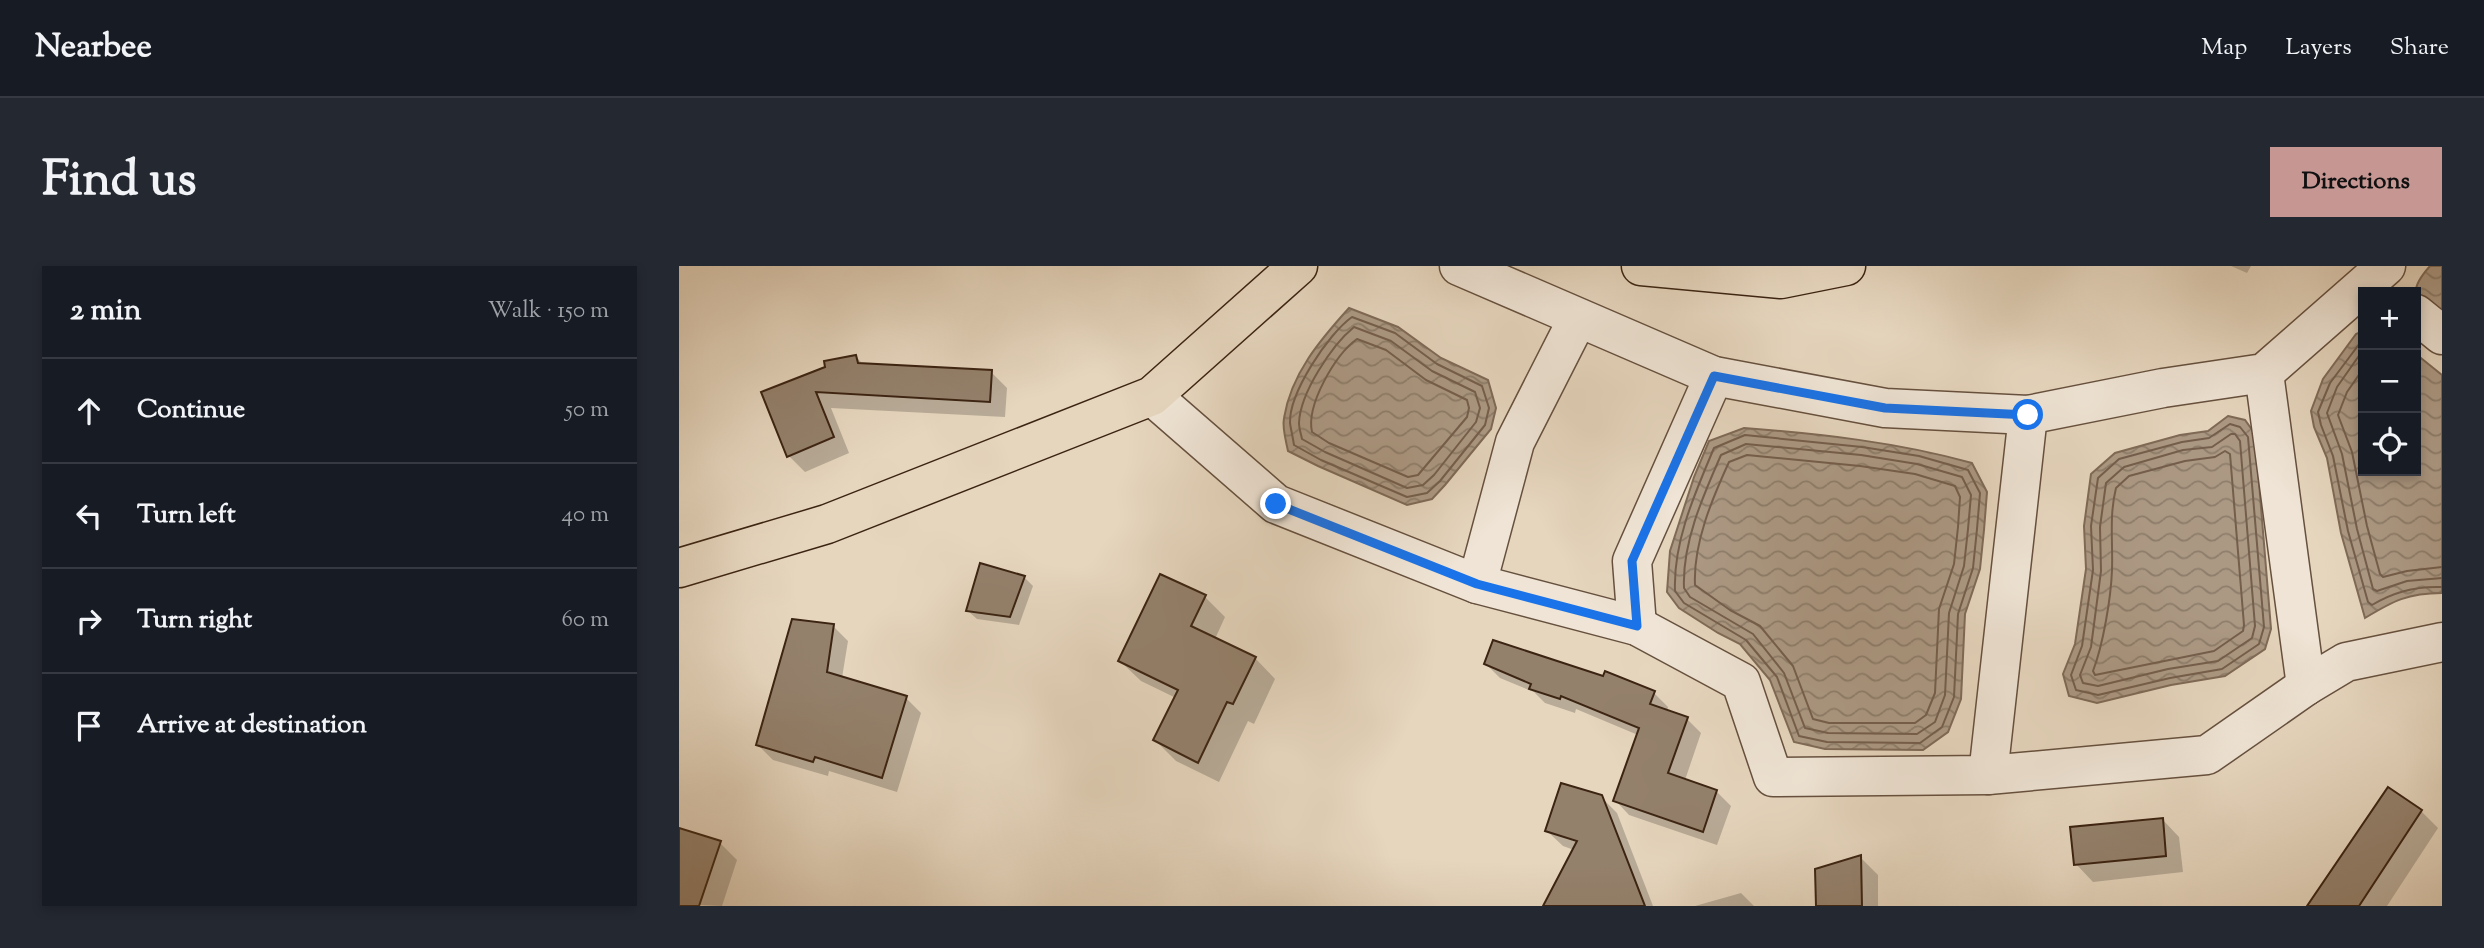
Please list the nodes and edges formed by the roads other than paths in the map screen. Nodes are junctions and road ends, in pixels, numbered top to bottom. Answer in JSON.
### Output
{"nodes":[{"id":1,"x":1298,"y":266,"type":"edge"},
{"id":2,"x":1459,"y":266,"type":"edge"},
{"id":3,"x":1641,"y":266,"type":"edge"},
{"id":4,"x":1846,"y":266,"type":"edge"},
{"id":5,"x":2383,"y":279,"type":"edge"},
{"id":6,"x":1578,"y":318,"type":"junction"},
{"id":7,"x":2421,"y":318,"type":"edge"},
{"id":8,"x":2442,"y":335,"type":"edge"},
{"id":9,"x":2264,"y":373,"type":"junction"},
{"id":10,"x":1714,"y":376,"type":"junction"},
{"id":11,"x":1152,"y":396,"type":"junction"},
{"id":12,"x":2028,"y":415,"type":"junction"},
{"id":13,"x":679,"y":568,"type":"edge"},
{"id":14,"x":1477,"y":584,"type":"junction"},
{"id":15,"x":1637,"y":626,"type":"junction"},
{"id":16,"x":2442,"y":642,"type":"edge"},
{"id":17,"x":2306,"y":686,"type":"junction"},
{"id":18,"x":1988,"y":775,"type":"junction"}],
"edges":[{"from":1,"to":11,"type":"main road"},
{"from":2,"to":6,"type":"street"},
{"from":3,"to":4,"type":"main road"},
{"from":5,"to":9,"type":"street"},
{"from":6,"to":10,"type":"street"},
{"from":6,"to":14,"type":"street"},
{"from":7,"to":8,"type":"street"},
{"from":9,"to":12,"type":"street"},
{"from":9,"to":17,"type":"street"},
{"from":10,"to":12,"type":"street"},
{"from":10,"to":15,"type":"street"},
{"from":11,"to":13,"type":"main road"},
{"from":11,"to":14,"type":"street"},
{"from":12,"to":18,"type":"street"},
{"from":14,"to":15,"type":"street"},
{"from":15,"to":18,"type":"street"},
{"from":16,"to":17,"type":"street"},
{"from":17,"to":18,"type":"street"}]}
